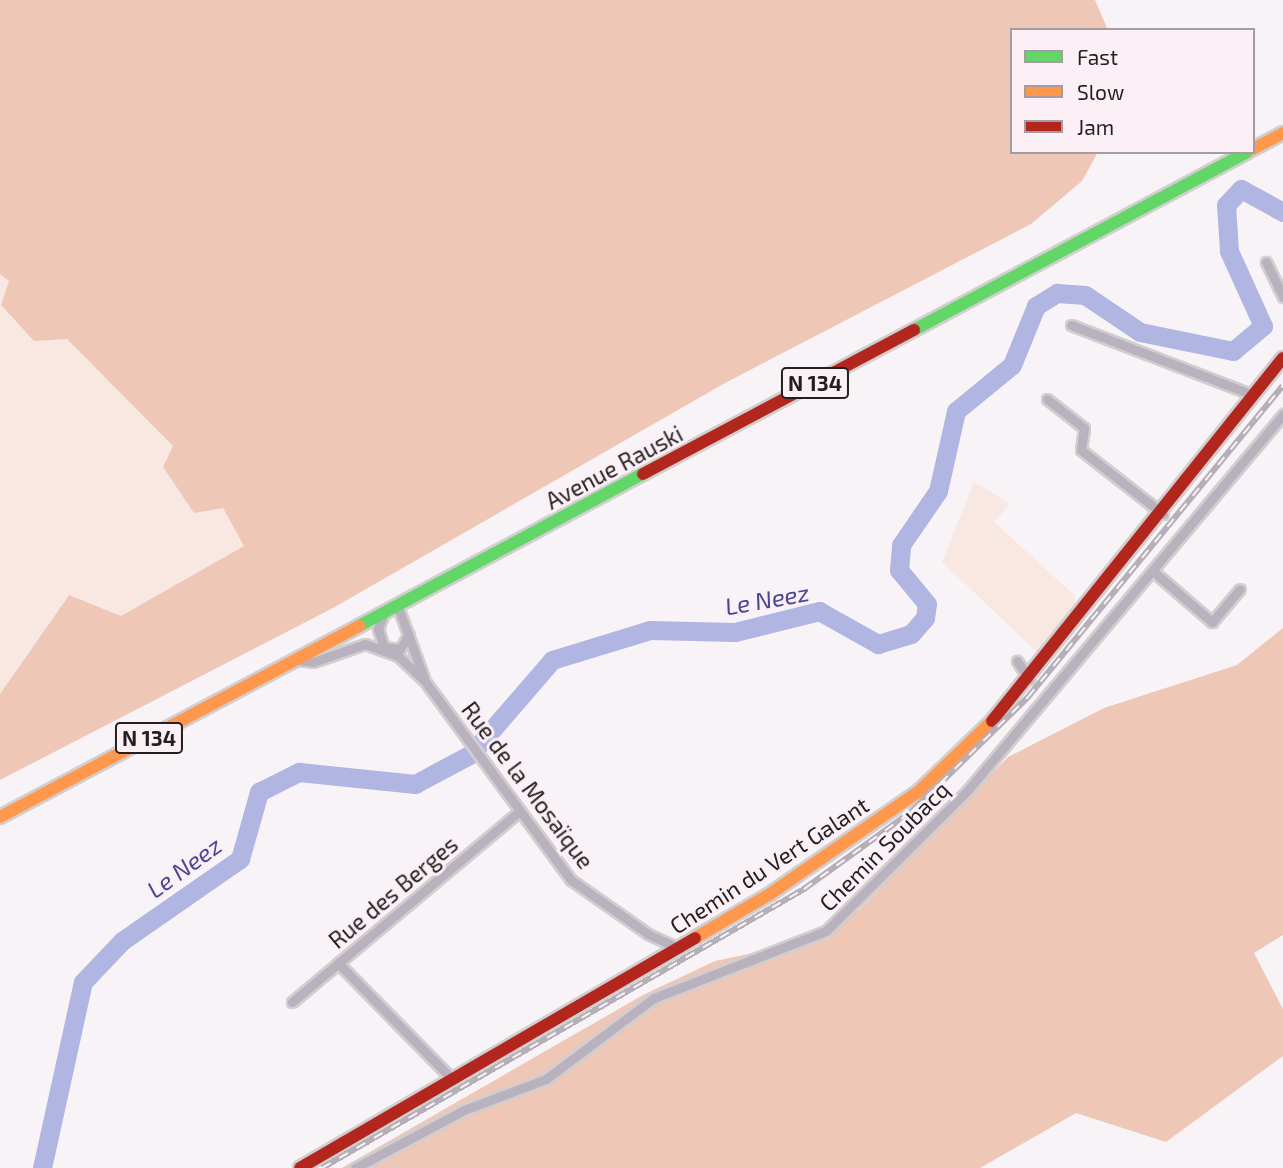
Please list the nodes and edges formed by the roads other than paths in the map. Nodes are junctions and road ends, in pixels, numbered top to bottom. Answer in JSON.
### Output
{"nodes":[{"id":1,"x":1283,"y":133,"type":"edge"},
{"id":2,"x":1255,"y":148,"type":"edge"},
{"id":3,"x":1244,"y":154,"type":"edge"},
{"id":4,"x":1266,"y":262,"type":"dead end"},
{"id":5,"x":1283,"y":297,"type":"edge"},
{"id":6,"x":1070,"y":325,"type":"dead end"},
{"id":7,"x":1283,"y":358,"type":"edge"},
{"id":8,"x":1253,"y":396,"type":"junction"},
{"id":9,"x":1047,"y":399,"type":"dead end"},
{"id":10,"x":1283,"y":414,"type":"edge"},
{"id":11,"x":1163,"y":514,"type":"junction"},
{"id":12,"x":1154,"y":572,"type":"junction"},
{"id":13,"x":1240,"y":589,"type":"dead end"},
{"id":14,"x":398,"y":607,"type":"junction"},
{"id":15,"x":383,"y":615,"type":"junction"},
{"id":16,"x":409,"y":634,"type":"junction"},
{"id":17,"x":384,"y":647,"type":"junction"},
{"id":18,"x":299,"y":660,"type":"junction"},
{"id":19,"x":1017,"y":661,"type":"dead end"},
{"id":20,"x":1029,"y":678,"type":"junction"},
{"id":21,"x":424,"y":680,"type":"junction"},
{"id":22,"x":520,"y":811,"type":"junction"},
{"id":23,"x":0,"y":817,"type":"edge"},
{"id":24,"x":680,"y":949,"type":"junction"},
{"id":25,"x":338,"y":963,"type":"junction"},
{"id":26,"x":292,"y":1002,"type":"dead end"},
{"id":27,"x":453,"y":1080,"type":"junction"},
{"id":28,"x":300,"y":1168,"type":"edge"},
{"id":29,"x":355,"y":1168,"type":"edge"}],
"edges":[{"from":1,"to":2,"type":"main road"},
{"from":3,"to":14,"type":"main road","name":"Avenue Rauski","number":"N 134"},
{"from":4,"to":5,"type":"street"},
{"from":6,"to":8,"type":"street"},
{"from":7,"to":8,"type":"main road","name":"Chemin du Vert Galant"},
{"from":8,"to":11,"type":"main road","name":"Chemin du Vert Galant"},
{"from":9,"to":11,"type":"street"},
{"from":10,"to":12,"type":"street","name":"Chemin Soubacq"},
{"from":11,"to":20,"type":"main road","name":"Chemin du Vert Galant"},
{"from":12,"to":13,"type":"street"},
{"from":12,"to":29,"type":"street","name":"Chemin Soubacq"},
{"from":14,"to":15,"type":"main road","name":"Avenue Rauski","number":"N 134"},
{"from":14,"to":16,"type":"street","name":"Rue de la Mosaïque"},
{"from":15,"to":17,"type":"street"},
{"from":15,"to":18,"type":"main road","name":"Avenue Rauski","number":"N 134"},
{"from":16,"to":17,"type":"street"},
{"from":16,"to":21,"type":"street","name":"Rue de la Mosaïque"},
{"from":17,"to":18,"type":"street"},
{"from":17,"to":21,"type":"street","name":"Rue de la Mosaïque"},
{"from":18,"to":23,"type":"main road","name":"Avenue Rauski","number":"N 134"},
{"from":19,"to":20,"type":"street"},
{"from":20,"to":24,"type":"main road","name":"Chemin du Vert Galant"},
{"from":21,"to":22,"type":"street","name":"Rue de la Mosaïque"},
{"from":22,"to":24,"type":"street","name":"Rue de la Mosaïque"},
{"from":22,"to":25,"type":"street","name":"Rue des Berges"},
{"from":24,"to":27,"type":"main road","name":"Chemin du Vert Galant"},
{"from":25,"to":26,"type":"street","name":"Rue des Berges"},
{"from":25,"to":27,"type":"street"},
{"from":27,"to":28,"type":"main road","name":"Chemin du Vert Galant"}]}
